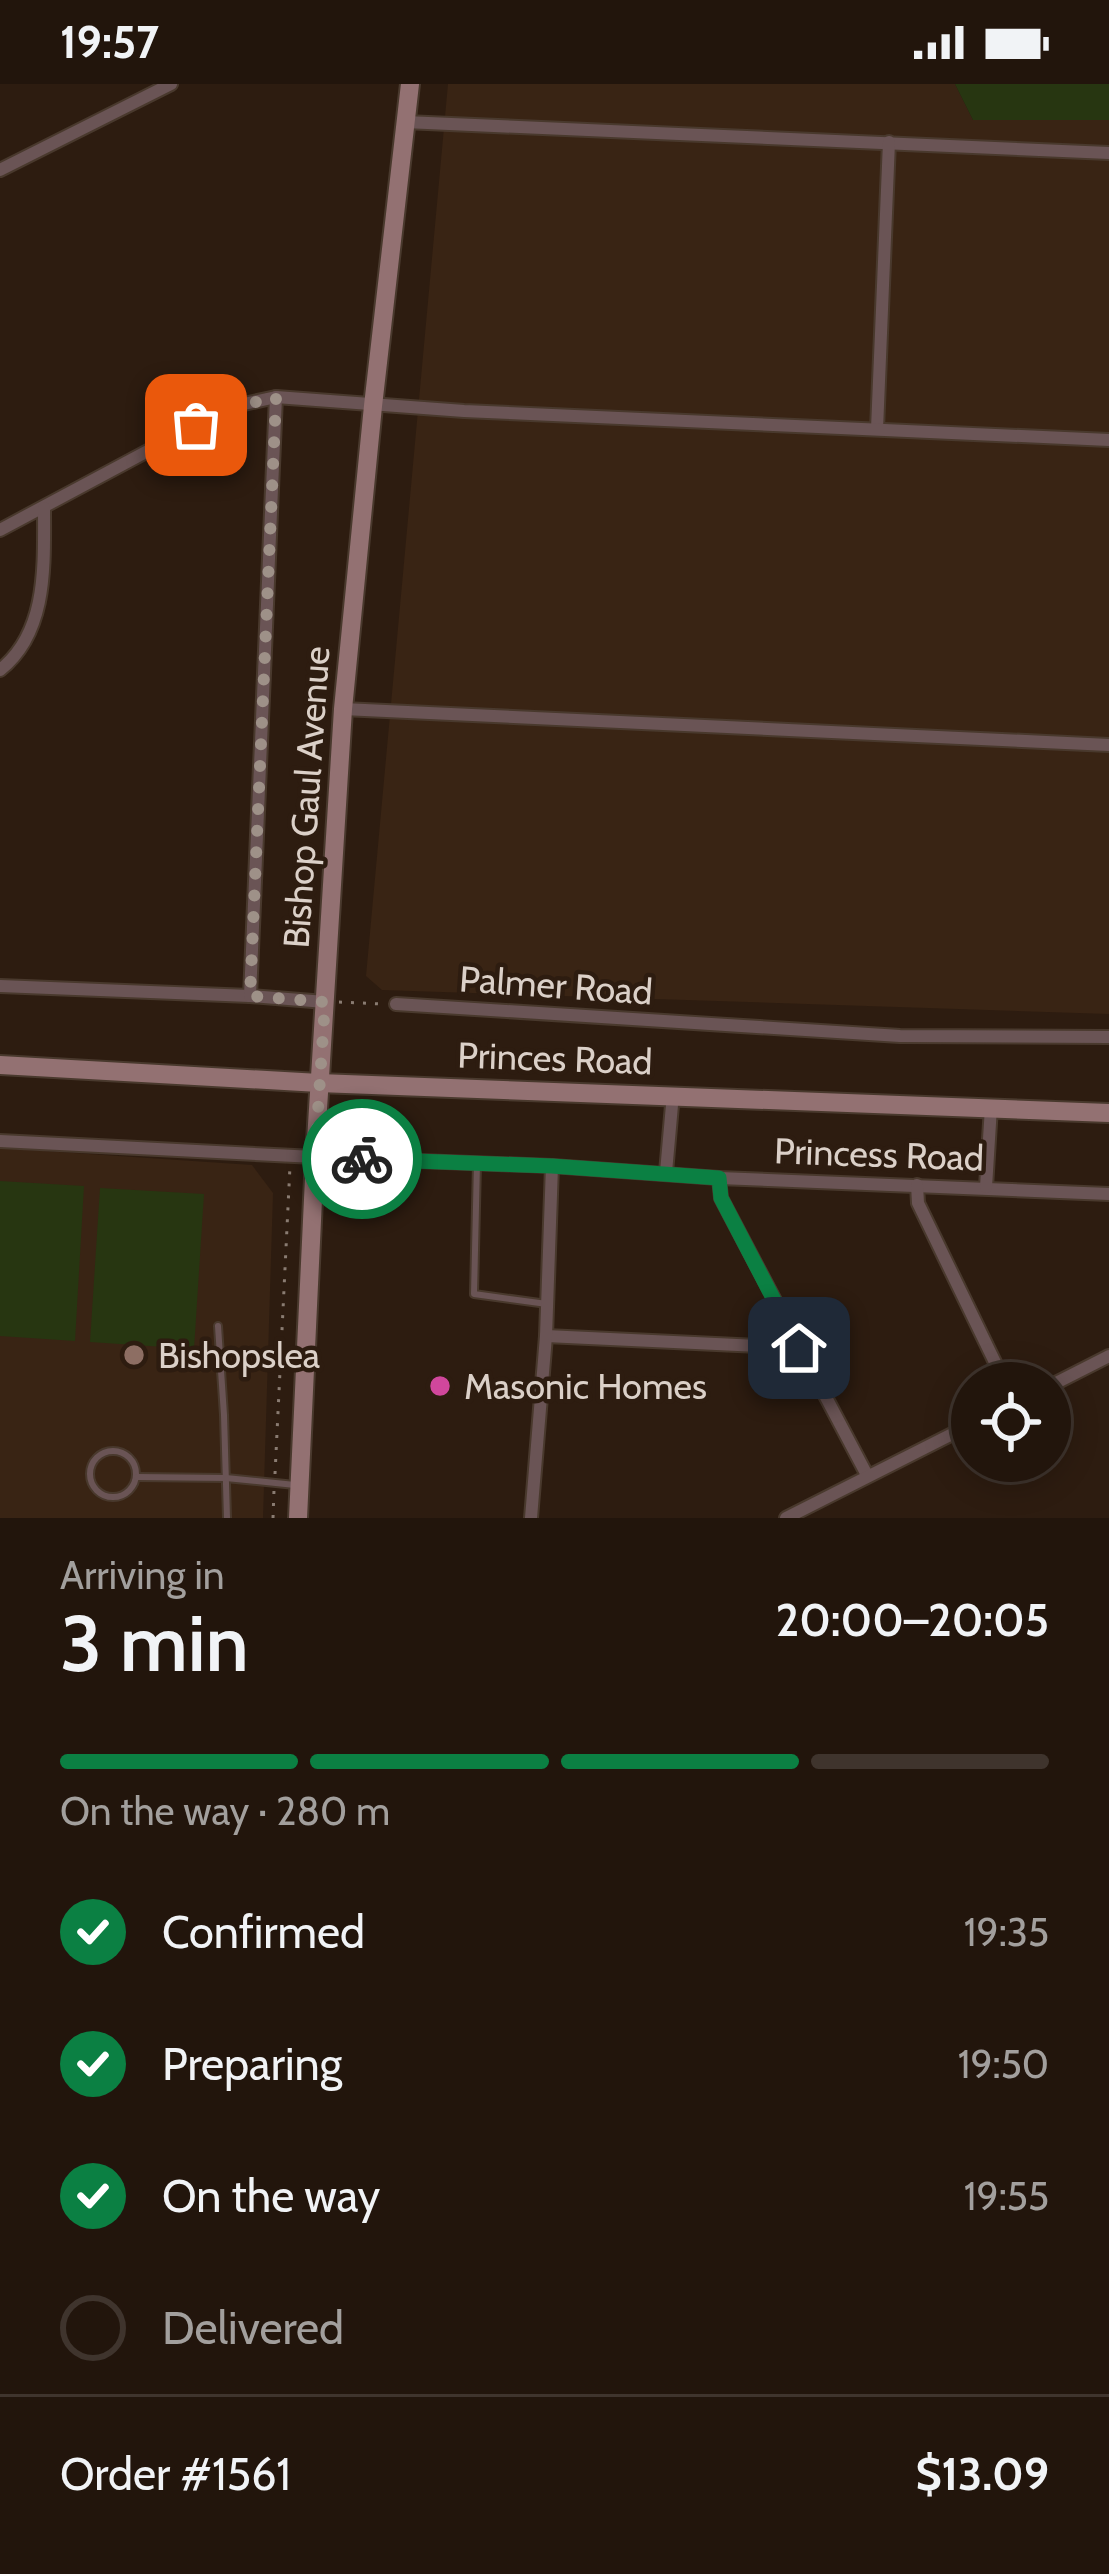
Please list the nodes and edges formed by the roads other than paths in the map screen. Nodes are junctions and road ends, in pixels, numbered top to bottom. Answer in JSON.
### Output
{"nodes":[{"id":1,"x":171,"y":84,"type":"edge"},
{"id":2,"x":410,"y":84,"type":"edge"},
{"id":3,"x":405,"y":122,"type":"junction"},
{"id":4,"x":890,"y":142,"type":"junction"},
{"id":5,"x":1109,"y":152,"type":"edge"},
{"id":6,"x":0,"y":170,"type":"edge"},
{"id":7,"x":276,"y":398,"type":"junction"},
{"id":8,"x":373,"y":406,"type":"junction"},
{"id":9,"x":877,"y":429,"type":"junction"},
{"id":10,"x":1109,"y":440,"type":"edge"},
{"id":11,"x":44,"y":508,"type":"junction"},
{"id":12,"x":0,"y":530,"type":"edge"},
{"id":13,"x":0,"y":670,"type":"edge"},
{"id":14,"x":343,"y":709,"type":"junction"},
{"id":15,"x":1109,"y":745,"type":"edge"},
{"id":16,"x":0,"y":986,"type":"edge"},
{"id":17,"x":250,"y":996,"type":"junction"},
{"id":18,"x":325,"y":1002,"type":"junction"},
{"id":19,"x":397,"y":1004,"type":"road end"},
{"id":20,"x":1109,"y":1036,"type":"edge"},
{"id":21,"x":0,"y":1065,"type":"edge"},
{"id":22,"x":319,"y":1083,"type":"junction"},
{"id":23,"x":673,"y":1094,"type":"junction"},
{"id":24,"x":991,"y":1108,"type":"junction"},
{"id":25,"x":1109,"y":1112,"type":"edge"},
{"id":26,"x":0,"y":1141,"type":"edge"},
{"id":27,"x":315,"y":1157,"type":"junction"},
{"id":28,"x":477,"y":1163,"type":"junction"},
{"id":29,"x":552,"y":1166,"type":"junction"},
{"id":30,"x":666,"y":1172,"type":"junction"},
{"id":31,"x":719,"y":1178,"type":"junction"},
{"id":32,"x":917,"y":1185,"type":"junction"},
{"id":33,"x":986,"y":1187,"type":"junction"},
{"id":34,"x":1109,"y":1194,"type":"edge"},
{"id":35,"x":547,"y":1304,"type":"junction"},
{"id":36,"x":218,"y":1326,"type":"dead end"},
{"id":37,"x":546,"y":1336,"type":"junction"},
{"id":38,"x":799,"y":1348,"type":"junction"},
{"id":39,"x":1109,"y":1356,"type":"edge"},
{"id":40,"x":995,"y":1362,"type":"edge"},
{"id":41,"x":1071,"y":1375,"type":"edge"},
{"id":42,"x":951,"y":1434,"type":"edge"},
{"id":43,"x":867,"y":1475,"type":"junction"},
{"id":44,"x":137,"y":1477,"type":"junction"},
{"id":45,"x":226,"y":1478,"type":"junction"},
{"id":46,"x":300,"y":1486,"type":"junction"},
{"id":47,"x":226,"y":1518,"type":"edge"},
{"id":48,"x":298,"y":1518,"type":"edge"},
{"id":49,"x":531,"y":1518,"type":"edge"},
{"id":50,"x":786,"y":1518,"type":"edge"}],
"edges":[{"from":1,"to":6,"type":"street"},
{"from":2,"to":3,"type":"main road","name":"Bishop Gaul Avenue"},
{"from":3,"to":4,"type":"street"},
{"from":3,"to":8,"type":"main road","name":"Bishop Gaul Avenue"},
{"from":4,"to":5,"type":"street"},
{"from":4,"to":9,"type":"street"},
{"from":7,"to":8,"type":"street"},
{"from":7,"to":11,"type":"street"},
{"from":7,"to":17,"type":"street","name":"Bishop Gaul Avenue"},
{"from":8,"to":9,"type":"street"},
{"from":8,"to":14,"type":"main road","name":"Bishop Gaul Avenue"},
{"from":9,"to":10,"type":"street"},
{"from":11,"to":12,"type":"street"},
{"from":11,"to":13,"type":"street"},
{"from":14,"to":15,"type":"street"},
{"from":14,"to":18,"type":"main road","name":"Bishop Gaul Avenue"},
{"from":16,"to":17,"type":"street"},
{"from":17,"to":18,"type":"street"},
{"from":18,"to":22,"type":"main road","name":"Bishop Gaul Avenue"},
{"from":19,"to":20,"type":"street","name":"Palmer Road"},
{"from":21,"to":22,"type":"main road","name":"Princes Road"},
{"from":22,"to":23,"type":"main road","name":"Princes Road"},
{"from":22,"to":27,"type":"main road","name":"Bishop Gaul Avenue"},
{"from":23,"to":24,"type":"main road","name":"Princes Road"},
{"from":23,"to":30,"type":"street"},
{"from":24,"to":25,"type":"main road","name":"Princes Road"},
{"from":24,"to":33,"type":"street"},
{"from":26,"to":27,"type":"street","name":"Princess Road"},
{"from":27,"to":28,"type":"street","name":"Princess Road"},
{"from":27,"to":46,"type":"main road","name":"Bishop Gaul Avenue"},
{"from":28,"to":29,"type":"street","name":"Princess Road"},
{"from":28,"to":35,"type":"lane"},
{"from":29,"to":30,"type":"street","name":"Princess Road"},
{"from":29,"to":35,"type":"street"},
{"from":30,"to":31,"type":"street","name":"Princess Road"},
{"from":31,"to":32,"type":"street","name":"Princess Road"},
{"from":31,"to":38,"type":"street"},
{"from":32,"to":33,"type":"street","name":"Princess Road"},
{"from":32,"to":40,"type":"street"},
{"from":33,"to":34,"type":"street","name":"Princess Road"},
{"from":35,"to":37,"type":"street"},
{"from":36,"to":45,"type":"lane"},
{"from":37,"to":38,"type":"street"},
{"from":37,"to":49,"type":"street"},
{"from":38,"to":43,"type":"street"},
{"from":39,"to":41,"type":"street"},
{"from":42,"to":43,"type":"street"},
{"from":43,"to":50,"type":"street"},
{"from":44,"to":44,"type":"lane"},
{"from":44,"to":45,"type":"lane"},
{"from":45,"to":46,"type":"lane"},
{"from":45,"to":47,"type":"lane"},
{"from":46,"to":48,"type":"main road","name":"Bishop Gaul Avenue"}]}
